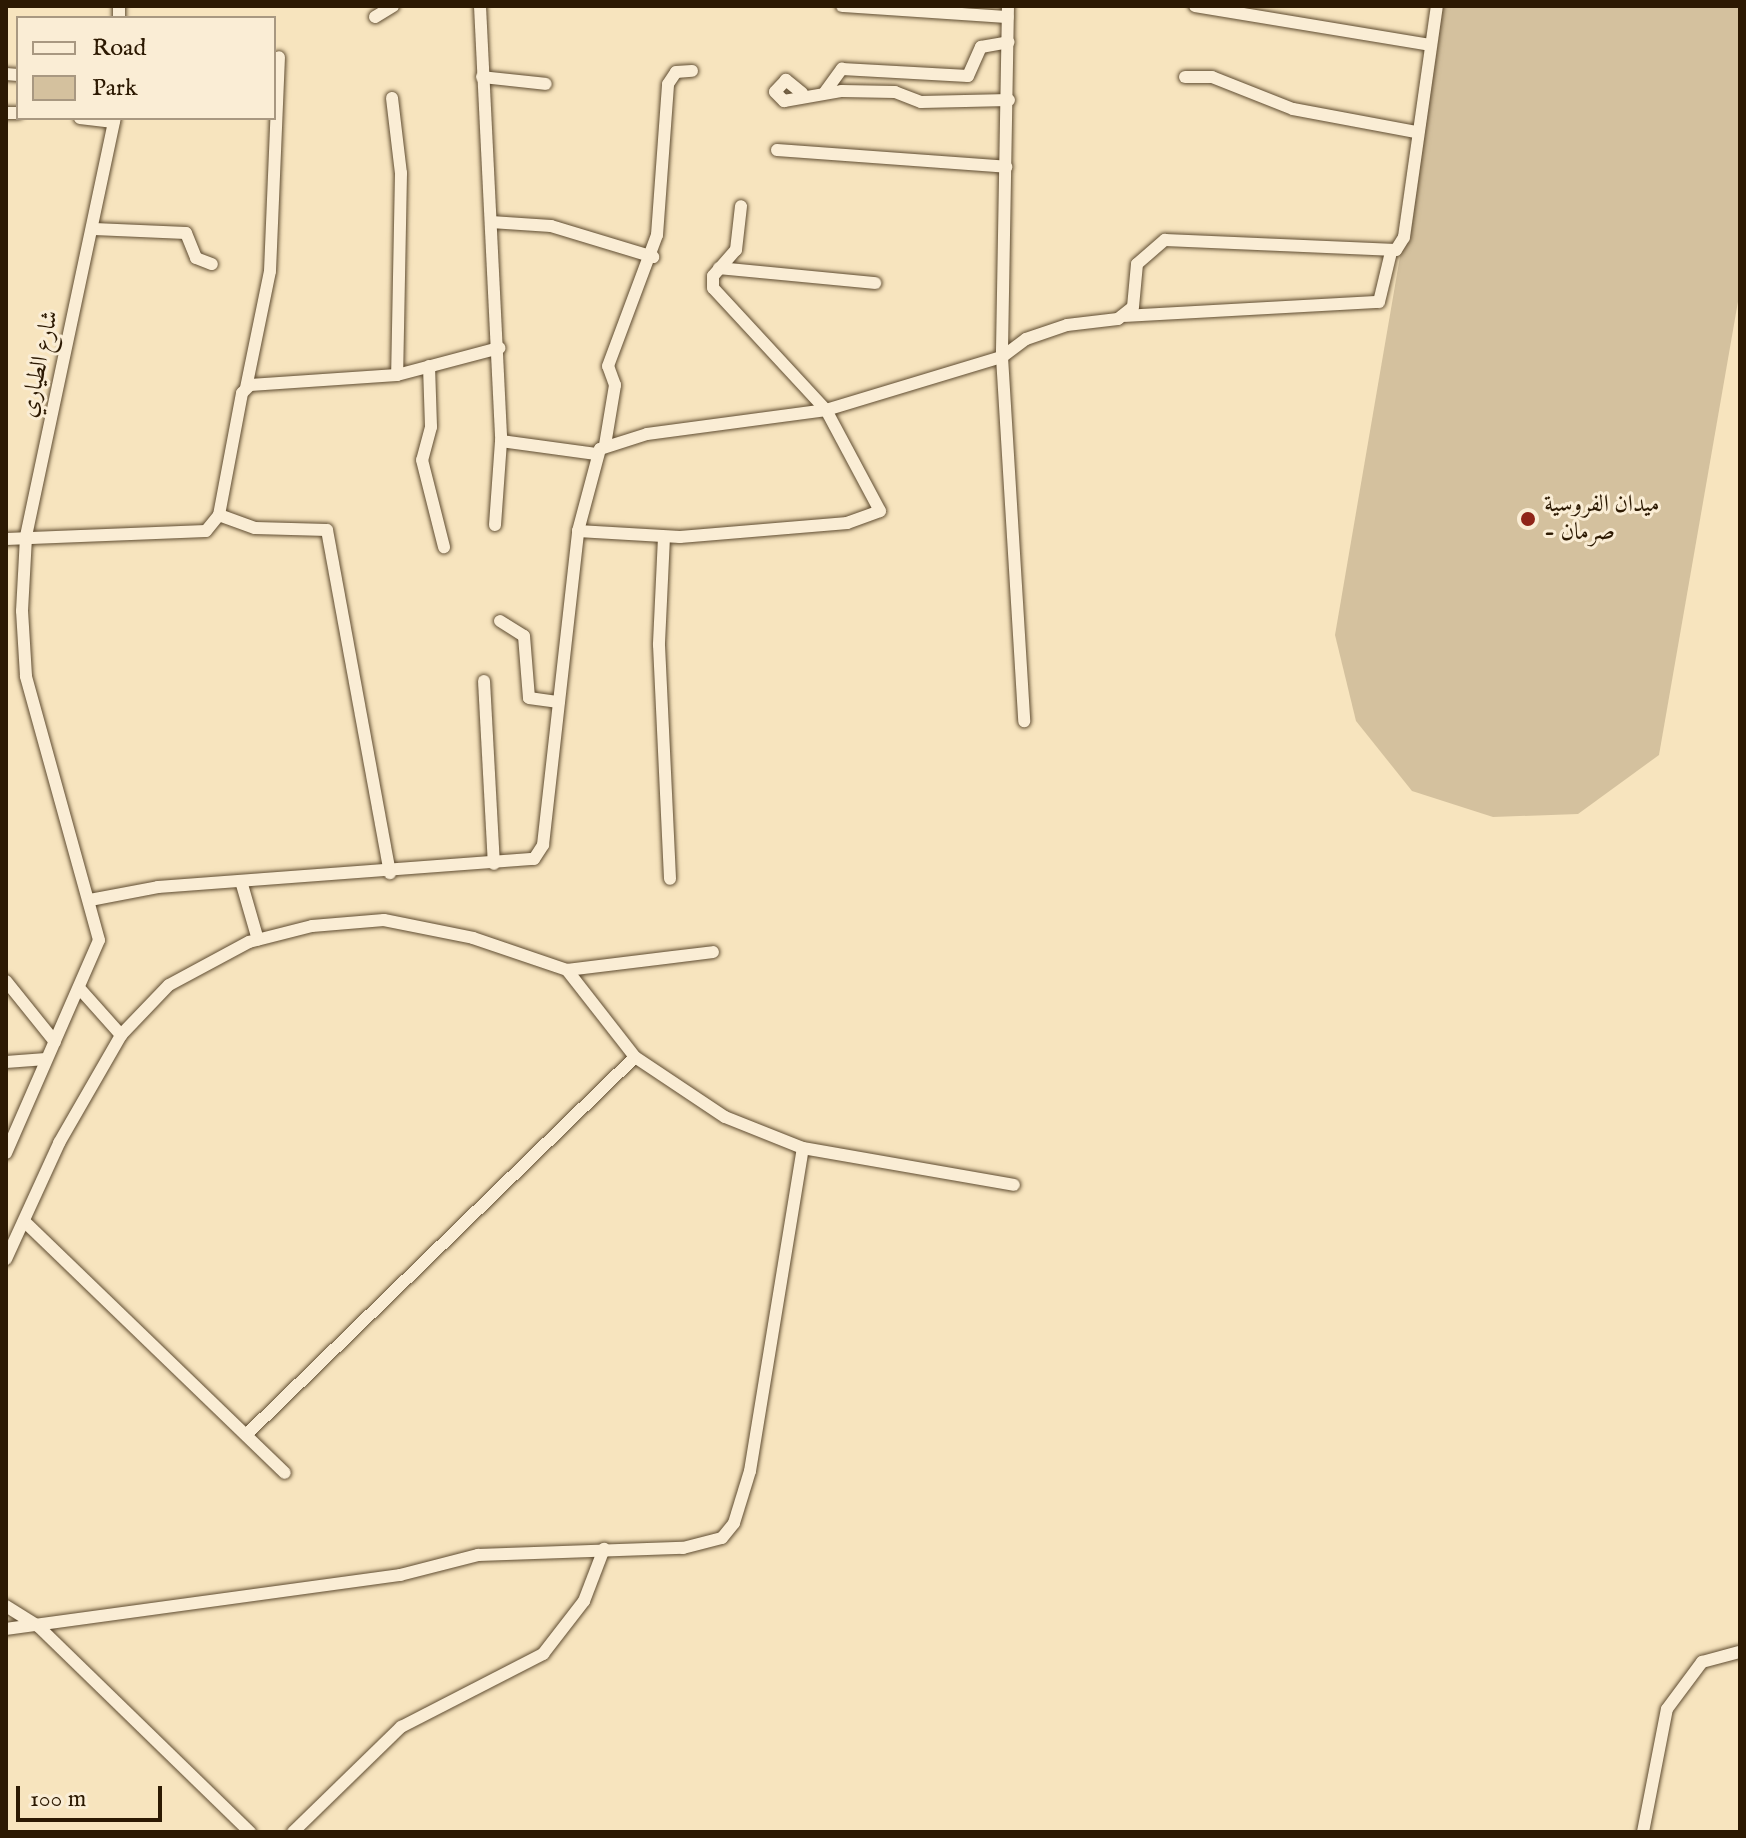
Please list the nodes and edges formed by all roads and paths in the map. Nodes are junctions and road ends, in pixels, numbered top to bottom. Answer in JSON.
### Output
{"nodes":[{"id":1,"x":393,"y":6,"type":"edge"},
{"id":2,"x":480,"y":6,"type":"edge"},
{"id":3,"x":842,"y":6,"type":"edge"},
{"id":4,"x":1195,"y":6,"type":"edge"},
{"id":5,"x":1437,"y":6,"type":"edge"},
{"id":6,"x":1008,"y":11,"type":"edge"},
{"id":7,"x":375,"y":17,"type":"dead end"},
{"id":8,"x":1009,"y":42,"type":"junction"},
{"id":9,"x":1430,"y":45,"type":"junction"},
{"id":10,"x":279,"y":57,"type":"dead end"},
{"id":11,"x":692,"y":71,"type":"dead end"},
{"id":12,"x":482,"y":77,"type":"junction"},
{"id":13,"x":1185,"y":77,"type":"dead end"},
{"id":14,"x":546,"y":84,"type":"dead end"},
{"id":15,"x":825,"y":92,"type":"junction"},
{"id":16,"x":802,"y":93,"type":"dead end"},
{"id":17,"x":392,"y":98,"type":"dead end"},
{"id":18,"x":1009,"y":100,"type":"junction"},
{"id":19,"x":115,"y":120,"type":"edge"},
{"id":20,"x":1416,"y":132,"type":"junction"},
{"id":21,"x":777,"y":150,"type":"dead end"},
{"id":22,"x":1006,"y":167,"type":"junction"},
{"id":23,"x":741,"y":206,"type":"dead end"},
{"id":24,"x":491,"y":222,"type":"junction"},
{"id":25,"x":94,"y":229,"type":"junction"},
{"id":26,"x":1391,"y":252,"type":"junction"},
{"id":27,"x":653,"y":257,"type":"junction"},
{"id":28,"x":212,"y":264,"type":"dead end"},
{"id":29,"x":719,"y":268,"type":"junction"},
{"id":30,"x":875,"y":283,"type":"dead end"},
{"id":31,"x":1125,"y":316,"type":"junction"},
{"id":32,"x":499,"y":348,"type":"junction"},
{"id":33,"x":1002,"y":357,"type":"junction"},
{"id":34,"x":429,"y":366,"type":"junction"},
{"id":35,"x":397,"y":375,"type":"junction"},
{"id":36,"x":246,"y":388,"type":"junction"},
{"id":37,"x":826,"y":410,"type":"junction"},
{"id":38,"x":501,"y":441,"type":"junction"},
{"id":39,"x":600,"y":450,"type":"junction"},
{"id":40,"x":219,"y":515,"type":"junction"},
{"id":41,"x":495,"y":525,"type":"dead end"},
{"id":42,"x":578,"y":531,"type":"junction"},
{"id":43,"x":26,"y":536,"type":"junction"},
{"id":44,"x":664,"y":537,"type":"junction"},
{"id":45,"x":6,"y":539,"type":"edge"},
{"id":46,"x":444,"y":547,"type":"dead end"},
{"id":47,"x":500,"y":621,"type":"dead end"},
{"id":48,"x":484,"y":681,"type":"dead end"},
{"id":49,"x":559,"y":702,"type":"junction"},
{"id":50,"x":1024,"y":721,"type":"dead end"},
{"id":51,"x":494,"y":864,"type":"junction"},
{"id":52,"x":390,"y":873,"type":"junction"},
{"id":53,"x":670,"y":879,"type":"dead end"},
{"id":54,"x":241,"y":881,"type":"junction"},
{"id":55,"x":90,"y":900,"type":"junction"},
{"id":56,"x":258,"y":940,"type":"junction"},
{"id":57,"x":713,"y":952,"type":"dead end"},
{"id":58,"x":567,"y":970,"type":"junction"},
{"id":59,"x":6,"y":981,"type":"edge"},
{"id":60,"x":80,"y":989,"type":"junction"},
{"id":61,"x":121,"y":1035,"type":"junction"},
{"id":62,"x":55,"y":1042,"type":"junction"},
{"id":63,"x":635,"y":1057,"type":"junction"},
{"id":64,"x":46,"y":1059,"type":"junction"},
{"id":65,"x":6,"y":1062,"type":"edge"},
{"id":66,"x":11,"y":1130,"type":"edge"},
{"id":67,"x":803,"y":1148,"type":"junction"},
{"id":68,"x":6,"y":1153,"type":"edge"},
{"id":69,"x":1014,"y":1185,"type":"dead end"},
{"id":70,"x":25,"y":1222,"type":"junction"},
{"id":71,"x":6,"y":1259,"type":"edge"},
{"id":72,"x":246,"y":1435,"type":"junction"},
{"id":73,"x":285,"y":1473,"type":"dead end"},
{"id":74,"x":604,"y":1549,"type":"junction"},
{"id":75,"x":6,"y":1606,"type":"edge"},
{"id":76,"x":38,"y":1626,"type":"junction"},
{"id":77,"x":6,"y":1629,"type":"edge"},
{"id":78,"x":1740,"y":1652,"type":"edge"},
{"id":79,"x":250,"y":1832,"type":"edge"},
{"id":80,"x":293,"y":1832,"type":"edge"},
{"id":81,"x":1643,"y":1832,"type":"edge"}],
"edges":[{"from":1,"to":7,"type":"street"},
{"from":2,"to":12,"type":"street"},
{"from":3,"to":6,"type":"street"},
{"from":4,"to":9,"type":"street"},
{"from":5,"to":9,"type":"street"},
{"from":6,"to":8,"type":"street"},
{"from":8,"to":15,"type":"street"},
{"from":8,"to":18,"type":"street"},
{"from":9,"to":20,"type":"street"},
{"from":10,"to":36,"type":"street"},
{"from":11,"to":27,"type":"street"},
{"from":12,"to":14,"type":"street"},
{"from":12,"to":24,"type":"street"},
{"from":13,"to":20,"type":"street"},
{"from":15,"to":16,"type":"street"},
{"from":15,"to":18,"type":"street"},
{"from":17,"to":35,"type":"street"},
{"from":18,"to":22,"type":"street"},
{"from":19,"to":25,"type":"street","name":"شارع الطياري"},
{"from":20,"to":26,"type":"street"},
{"from":21,"to":22,"type":"street"},
{"from":22,"to":33,"type":"street"},
{"from":23,"to":29,"type":"street"},
{"from":24,"to":27,"type":"street"},
{"from":24,"to":32,"type":"street"},
{"from":25,"to":28,"type":"street"},
{"from":25,"to":43,"type":"street","name":"شارع الطياري"},
{"from":26,"to":31,"type":"street"},
{"from":26,"to":31,"type":"street"},
{"from":27,"to":39,"type":"street"},
{"from":29,"to":30,"type":"street"},
{"from":29,"to":37,"type":"street"},
{"from":31,"to":33,"type":"street"},
{"from":32,"to":34,"type":"street"},
{"from":32,"to":38,"type":"street"},
{"from":33,"to":37,"type":"street"},
{"from":33,"to":50,"type":"street"},
{"from":34,"to":35,"type":"street"},
{"from":34,"to":46,"type":"street"},
{"from":35,"to":36,"type":"street"},
{"from":36,"to":40,"type":"street"},
{"from":37,"to":39,"type":"street"},
{"from":37,"to":44,"type":"street"},
{"from":38,"to":39,"type":"street"},
{"from":38,"to":41,"type":"street"},
{"from":39,"to":42,"type":"street"},
{"from":40,"to":43,"type":"street"},
{"from":40,"to":52,"type":"street"},
{"from":42,"to":44,"type":"street"},
{"from":42,"to":49,"type":"street"},
{"from":43,"to":45,"type":"street"},
{"from":43,"to":55,"type":"street","name":"شارع الطياري"},
{"from":44,"to":53,"type":"street"},
{"from":47,"to":49,"type":"street"},
{"from":48,"to":51,"type":"street"},
{"from":49,"to":51,"type":"street"},
{"from":51,"to":52,"type":"street"},
{"from":52,"to":54,"type":"street"},
{"from":54,"to":55,"type":"street"},
{"from":54,"to":56,"type":"street"},
{"from":55,"to":60,"type":"street","name":"شارع الطياري"},
{"from":56,"to":58,"type":"street"},
{"from":56,"to":61,"type":"street"},
{"from":57,"to":58,"type":"street"},
{"from":58,"to":63,"type":"street"},
{"from":59,"to":62,"type":"street"},
{"from":60,"to":61,"type":"street"},
{"from":60,"to":62,"type":"street","name":"شارع الطياري"},
{"from":61,"to":70,"type":"street"},
{"from":62,"to":64,"type":"street","name":"شارع الطياري"},
{"from":63,"to":67,"type":"street"},
{"from":63,"to":72,"type":"street"},
{"from":64,"to":65,"type":"street"},
{"from":64,"to":66,"type":"street","name":"شارع الطياري"},
{"from":66,"to":68,"type":"street","name":"شارع الطياري"},
{"from":67,"to":69,"type":"street"},
{"from":67,"to":74,"type":"street"},
{"from":70,"to":71,"type":"street"},
{"from":70,"to":72,"type":"street"},
{"from":72,"to":73,"type":"street"},
{"from":74,"to":76,"type":"street"},
{"from":74,"to":80,"type":"street"},
{"from":75,"to":76,"type":"street"},
{"from":76,"to":77,"type":"street"},
{"from":76,"to":79,"type":"street"},
{"from":78,"to":81,"type":"street"}]}
